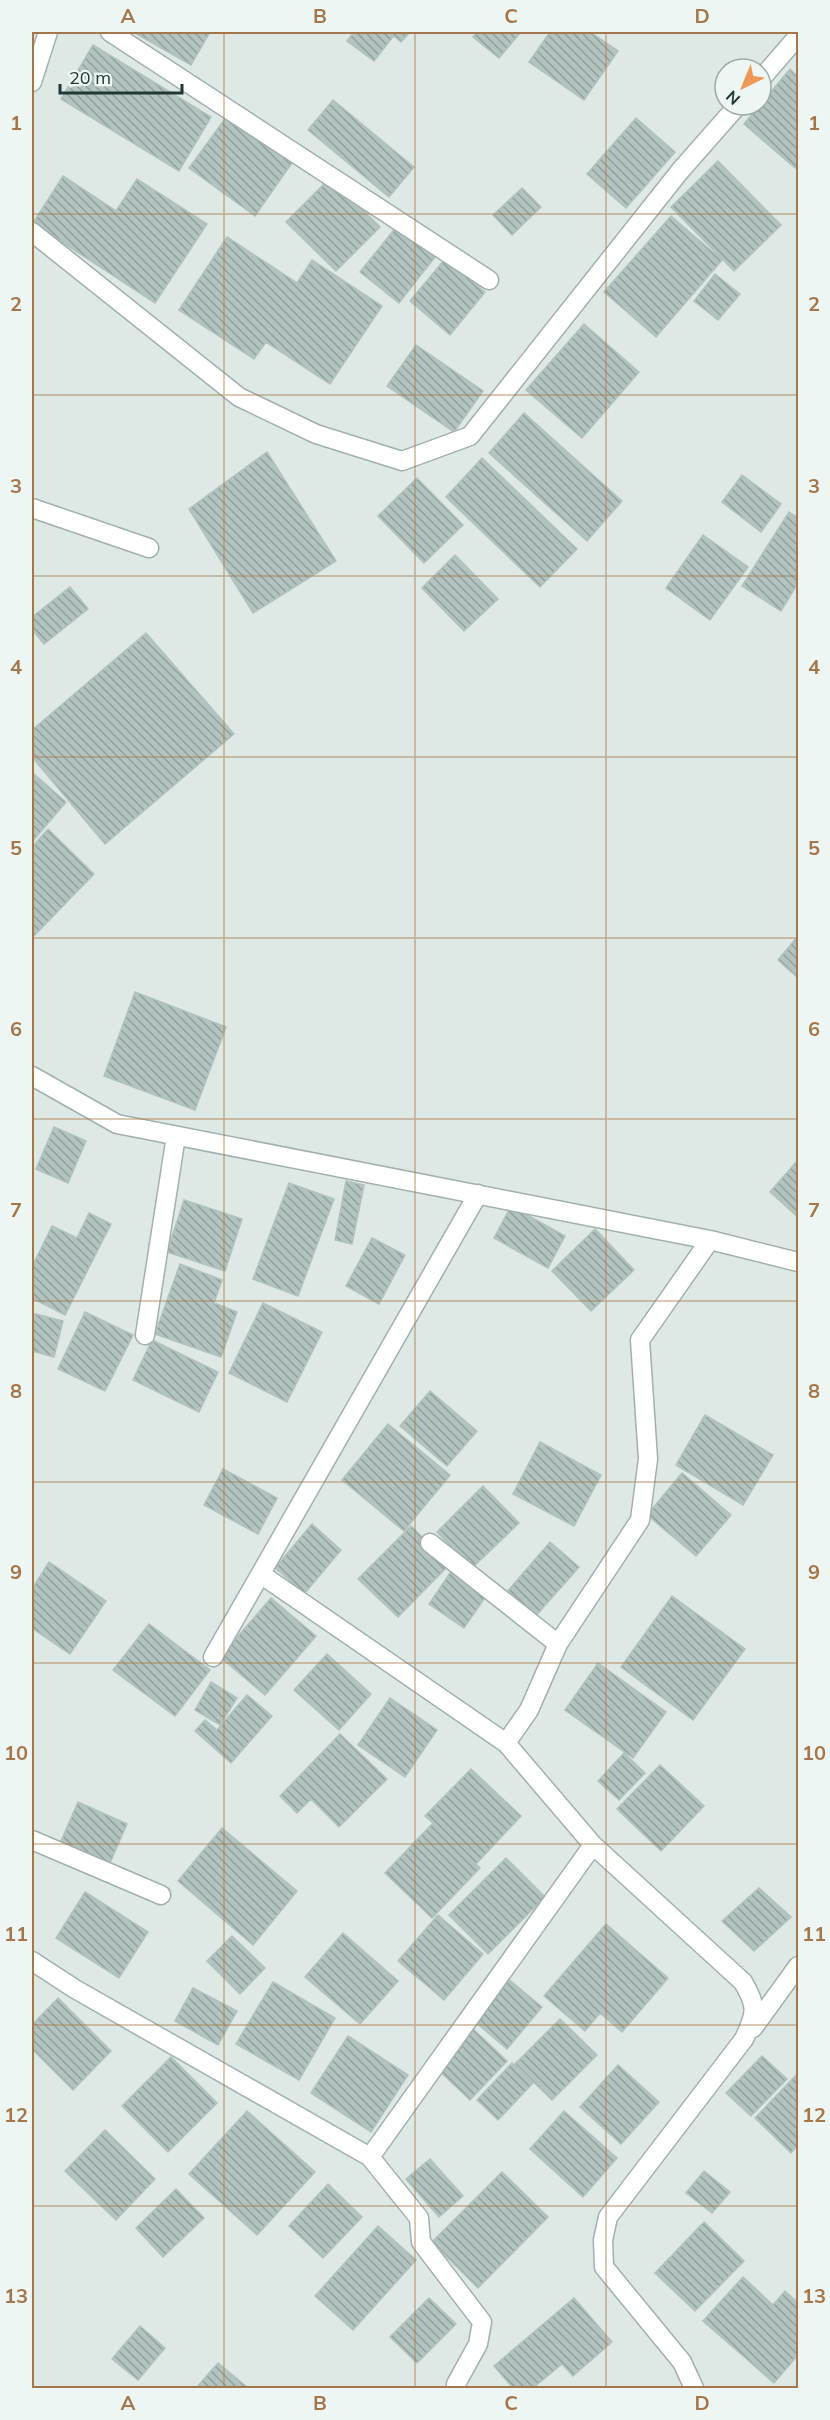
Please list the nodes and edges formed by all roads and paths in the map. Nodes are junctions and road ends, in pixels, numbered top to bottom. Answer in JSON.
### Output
{"nodes":[{"id":1,"x":48,"y":32,"type":"edge"},
{"id":2,"x":110,"y":32,"type":"edge"},
{"id":3,"x":798,"y":36,"type":"edge"},
{"id":4,"x":773,"y":65,"type":"edge"},
{"id":5,"x":32,"y":82,"type":"edge"},
{"id":6,"x":727,"y":117,"type":"edge"},
{"id":7,"x":32,"y":232,"type":"edge"},
{"id":8,"x":489,"y":280,"type":"dead end"},
{"id":9,"x":32,"y":508,"type":"edge"},
{"id":10,"x":148,"y":548,"type":"dead end"},
{"id":11,"x":32,"y":1076,"type":"edge"},
{"id":12,"x":176,"y":1136,"type":"junction"},
{"id":13,"x":478,"y":1194,"type":"junction"},
{"id":14,"x":710,"y":1240,"type":"junction"},
{"id":15,"x":798,"y":1262,"type":"edge"},
{"id":16,"x":145,"y":1335,"type":"dead end"},
{"id":17,"x":430,"y":1543,"type":"dead end"},
{"id":18,"x":262,"y":1575,"type":"junction"},
{"id":19,"x":558,"y":1644,"type":"junction"},
{"id":20,"x":213,"y":1657,"type":"dead end"},
{"id":21,"x":506,"y":1743,"type":"junction"},
{"id":22,"x":32,"y":1840,"type":"edge"},
{"id":23,"x":593,"y":1845,"type":"junction"},
{"id":24,"x":160,"y":1895,"type":"dead end"},
{"id":25,"x":32,"y":1961,"type":"edge"},
{"id":26,"x":798,"y":1966,"type":"edge"},
{"id":27,"x":744,"y":2039,"type":"junction"},
{"id":28,"x":370,"y":2157,"type":"junction"},
{"id":29,"x":456,"y":2388,"type":"edge"},
{"id":30,"x":694,"y":2388,"type":"edge"}],
"edges":[{"from":1,"to":5,"type":"street"},
{"from":2,"to":8,"type":"street"},
{"from":3,"to":4,"type":"street"},
{"from":6,"to":7,"type":"street"},
{"from":9,"to":10,"type":"street"},
{"from":11,"to":12,"type":"street"},
{"from":12,"to":13,"type":"street"},
{"from":12,"to":16,"type":"street"},
{"from":13,"to":14,"type":"street"},
{"from":13,"to":18,"type":"street"},
{"from":14,"to":15,"type":"street"},
{"from":14,"to":19,"type":"street"},
{"from":17,"to":19,"type":"street"},
{"from":18,"to":20,"type":"street"},
{"from":18,"to":21,"type":"street"},
{"from":19,"to":21,"type":"street"},
{"from":21,"to":23,"type":"street"},
{"from":22,"to":24,"type":"street"},
{"from":23,"to":27,"type":"street"},
{"from":23,"to":28,"type":"street"},
{"from":25,"to":28,"type":"street"},
{"from":26,"to":27,"type":"street"},
{"from":27,"to":30,"type":"street"},
{"from":28,"to":29,"type":"street"}]}
